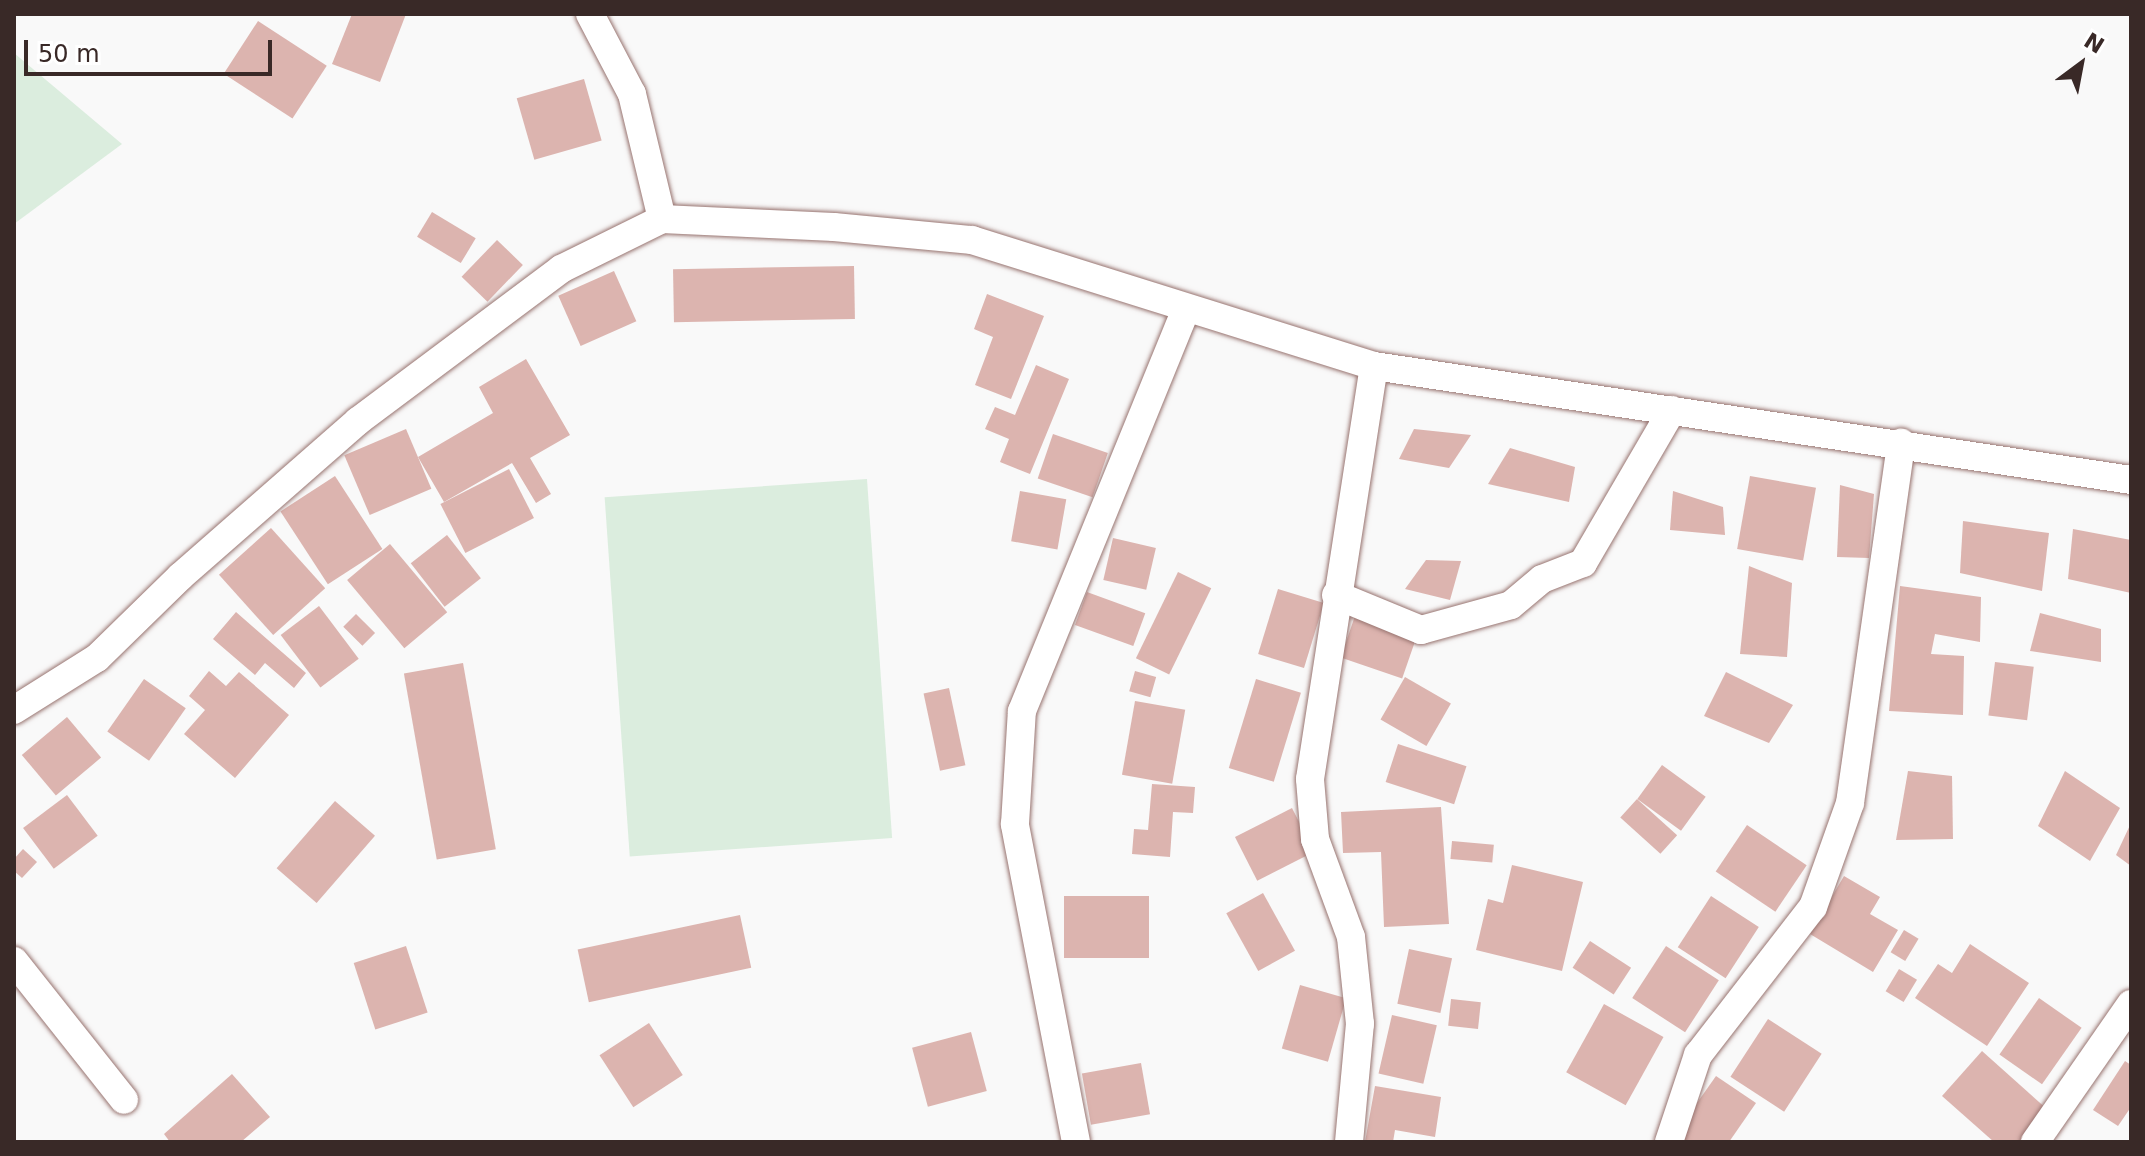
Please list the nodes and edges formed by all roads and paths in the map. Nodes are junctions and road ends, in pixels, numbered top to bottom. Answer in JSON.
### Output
{"nodes":[{"id":1,"x":590,"y":14,"type":"edge"},
{"id":2,"x":662,"y":219,"type":"junction"},
{"id":3,"x":1185,"y":311,"type":"junction"},
{"id":4,"x":1374,"y":366,"type":"junction"},
{"id":5,"x":1672,"y":410,"type":"junction"},
{"id":6,"x":1901,"y":443,"type":"junction"},
{"id":7,"x":2131,"y":480,"type":"edge"},
{"id":8,"x":1336,"y":595,"type":"junction"},
{"id":9,"x":14,"y":710,"type":"edge"},
{"id":10,"x":14,"y":961,"type":"edge"},
{"id":11,"x":2131,"y":1004,"type":"edge"},
{"id":12,"x":124,"y":1100,"type":"dead end"},
{"id":13,"x":1076,"y":1142,"type":"edge"},
{"id":14,"x":1349,"y":1142,"type":"edge"},
{"id":15,"x":1669,"y":1142,"type":"edge"},
{"id":16,"x":2035,"y":1142,"type":"edge"}],
"edges":[{"from":1,"to":2,"type":"street"},
{"from":2,"to":3,"type":"street"},
{"from":2,"to":9,"type":"street"},
{"from":3,"to":4,"type":"street"},
{"from":3,"to":13,"type":"street"},
{"from":4,"to":5,"type":"street"},
{"from":4,"to":8,"type":"street"},
{"from":5,"to":6,"type":"street"},
{"from":5,"to":8,"type":"street"},
{"from":6,"to":7,"type":"street"},
{"from":6,"to":15,"type":"street"},
{"from":8,"to":14,"type":"street"},
{"from":10,"to":12,"type":"street"},
{"from":11,"to":16,"type":"street"}]}
